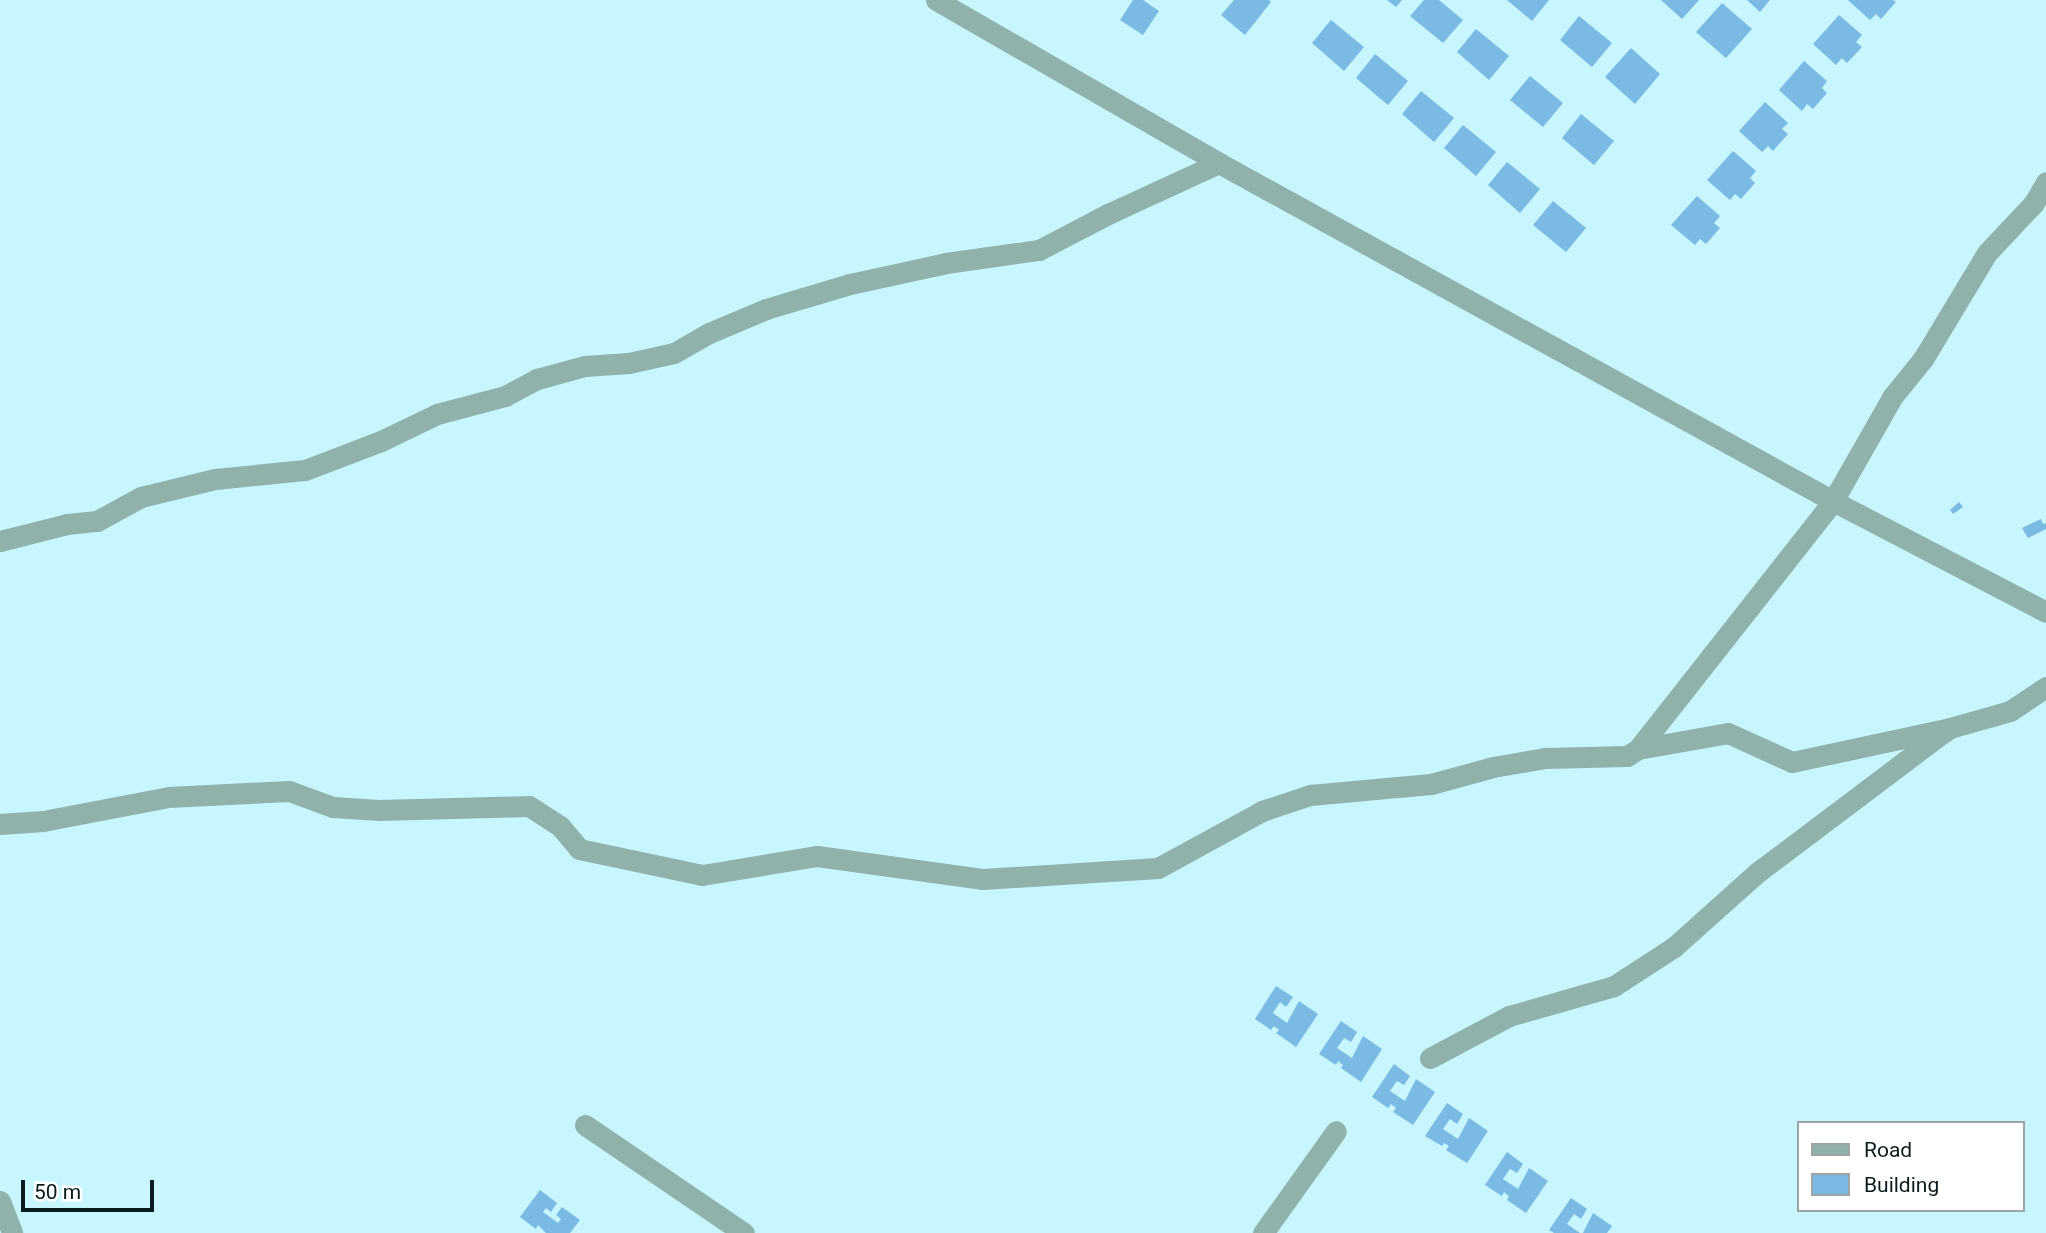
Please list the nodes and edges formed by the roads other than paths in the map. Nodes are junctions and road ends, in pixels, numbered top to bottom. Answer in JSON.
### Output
{"nodes":[{"id":1,"x":936,"y":0,"type":"edge"},
{"id":2,"x":1219,"y":163,"type":"junction"},
{"id":3,"x":2046,"y":183,"type":"edge"},
{"id":4,"x":1833,"y":501,"type":"junction"},
{"id":5,"x":0,"y":541,"type":"edge"},
{"id":6,"x":2046,"y":612,"type":"edge"},
{"id":7,"x":2046,"y":687,"type":"edge"},
{"id":8,"x":1950,"y":727,"type":"junction"},
{"id":9,"x":1638,"y":749,"type":"junction"},
{"id":10,"x":0,"y":824,"type":"edge"},
{"id":11,"x":1430,"y":1058,"type":"dead end"},
{"id":12,"x":585,"y":1125,"type":"dead end"},
{"id":13,"x":1336,"y":1131,"type":"dead end"},
{"id":14,"x":0,"y":1202,"type":"edge"},
{"id":15,"x":12,"y":1233,"type":"edge"},
{"id":16,"x":744,"y":1233,"type":"edge"},
{"id":17,"x":1262,"y":1233,"type":"edge"}],
"edges":[{"from":1,"to":2,"type":"street"},
{"from":2,"to":4,"type":"street"},
{"from":2,"to":5,"type":"street"},
{"from":3,"to":4,"type":"street"},
{"from":4,"to":6,"type":"street"},
{"from":4,"to":9,"type":"street"},
{"from":7,"to":8,"type":"street"},
{"from":8,"to":9,"type":"street"},
{"from":8,"to":11,"type":"street"},
{"from":9,"to":10,"type":"street"},
{"from":12,"to":16,"type":"street"},
{"from":13,"to":17,"type":"street"},
{"from":14,"to":15,"type":"street"}]}
